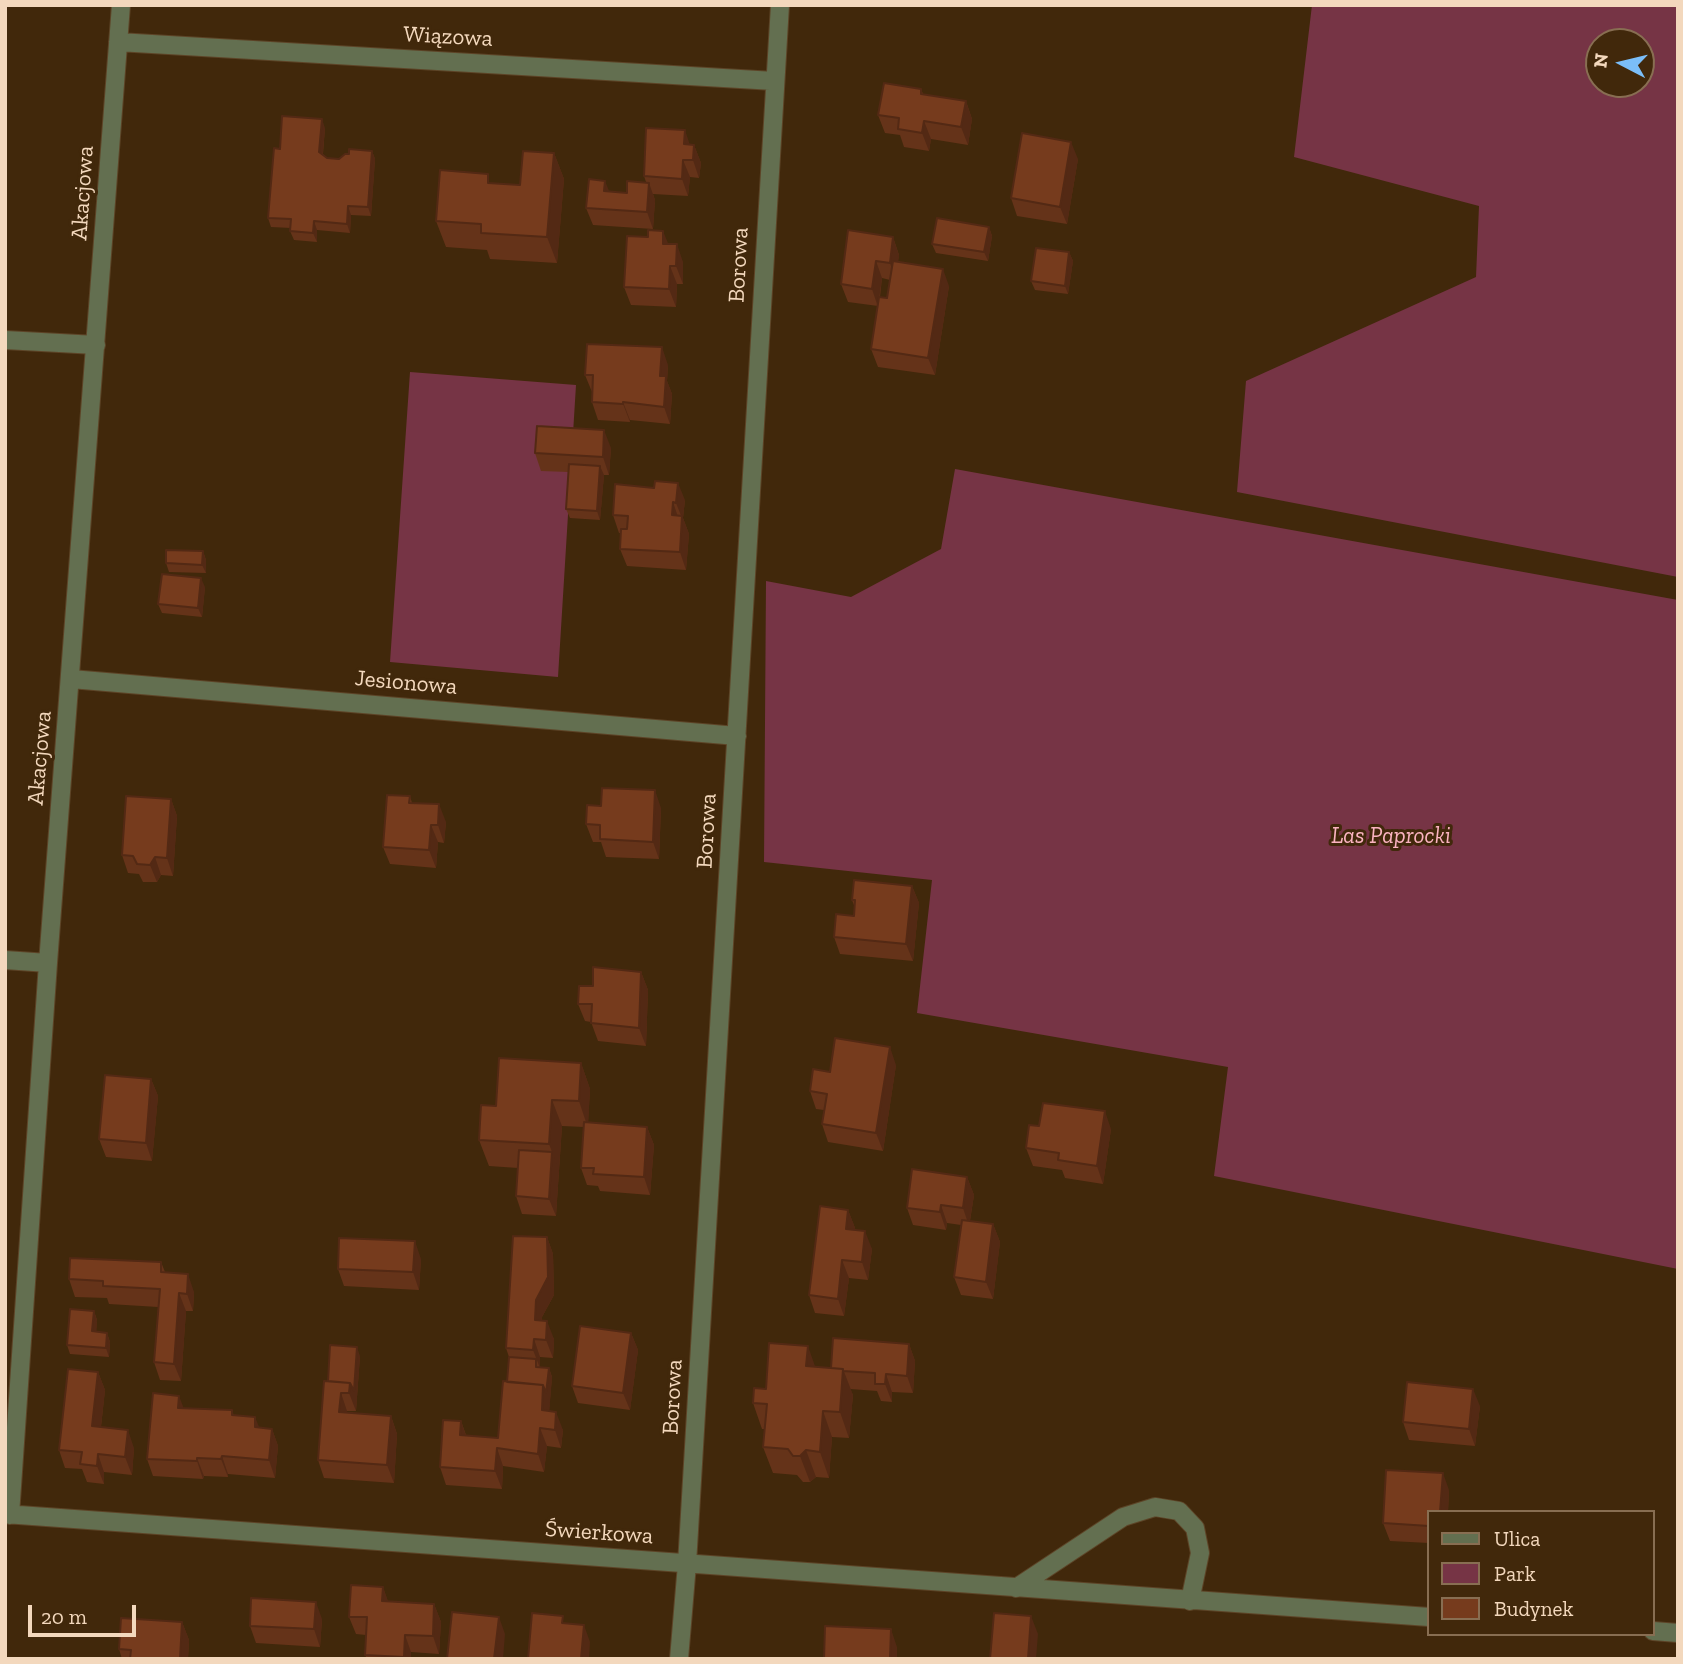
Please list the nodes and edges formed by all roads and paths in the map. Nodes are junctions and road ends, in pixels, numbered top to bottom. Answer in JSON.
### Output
{"nodes":[{"id":1,"x":121,"y":5,"type":"edge"},
{"id":2,"x":780,"y":5,"type":"edge"},
{"id":3,"x":118,"y":42,"type":"junction"},
{"id":4,"x":774,"y":81,"type":"junction"},
{"id":5,"x":5,"y":340,"type":"edge"},
{"id":6,"x":96,"y":345,"type":"junction"},
{"id":7,"x":71,"y":679,"type":"junction"},
{"id":8,"x":737,"y":736,"type":"junction"},
{"id":9,"x":5,"y":960,"type":"edge"},
{"id":10,"x":48,"y":963,"type":"junction"},
{"id":11,"x":8,"y":1514,"type":"edge"},
{"id":12,"x":687,"y":1564,"type":"junction"},
{"id":13,"x":1016,"y":1588,"type":"junction"},
{"id":14,"x":1190,"y":1601,"type":"junction"},
{"id":15,"x":1428,"y":1617,"type":"edge"},
{"id":16,"x":1655,"y":1632,"type":"edge"},
{"id":17,"x":1678,"y":1633,"type":"edge"},
{"id":18,"x":679,"y":1659,"type":"edge"}],
"edges":[{"from":1,"to":3,"type":"street","name":"Akacjowa"},
{"from":2,"to":4,"type":"street","name":"Borowa"},
{"from":3,"to":4,"type":"street","name":"Wiązowa"},
{"from":3,"to":6,"type":"street","name":"Akacjowa"},
{"from":4,"to":8,"type":"street","name":"Borowa"},
{"from":5,"to":6,"type":"street"},
{"from":6,"to":7,"type":"street","name":"Akacjowa"},
{"from":7,"to":8,"type":"street","name":"Jesionowa"},
{"from":7,"to":10,"type":"street","name":"Akacjowa"},
{"from":8,"to":12,"type":"street","name":"Borowa"},
{"from":9,"to":10,"type":"street"},
{"from":10,"to":11,"type":"street","name":"Akacjowa"},
{"from":11,"to":12,"type":"street","name":"Świerkowa"},
{"from":12,"to":13,"type":"street","name":"Świerkowa"},
{"from":12,"to":18,"type":"street","name":"Borowa"},
{"from":13,"to":14,"type":"street","name":"Świerkowa"},
{"from":13,"to":14,"type":"street"},
{"from":14,"to":15,"type":"street","name":"Świerkowa"},
{"from":16,"to":17,"type":"street"}]}
